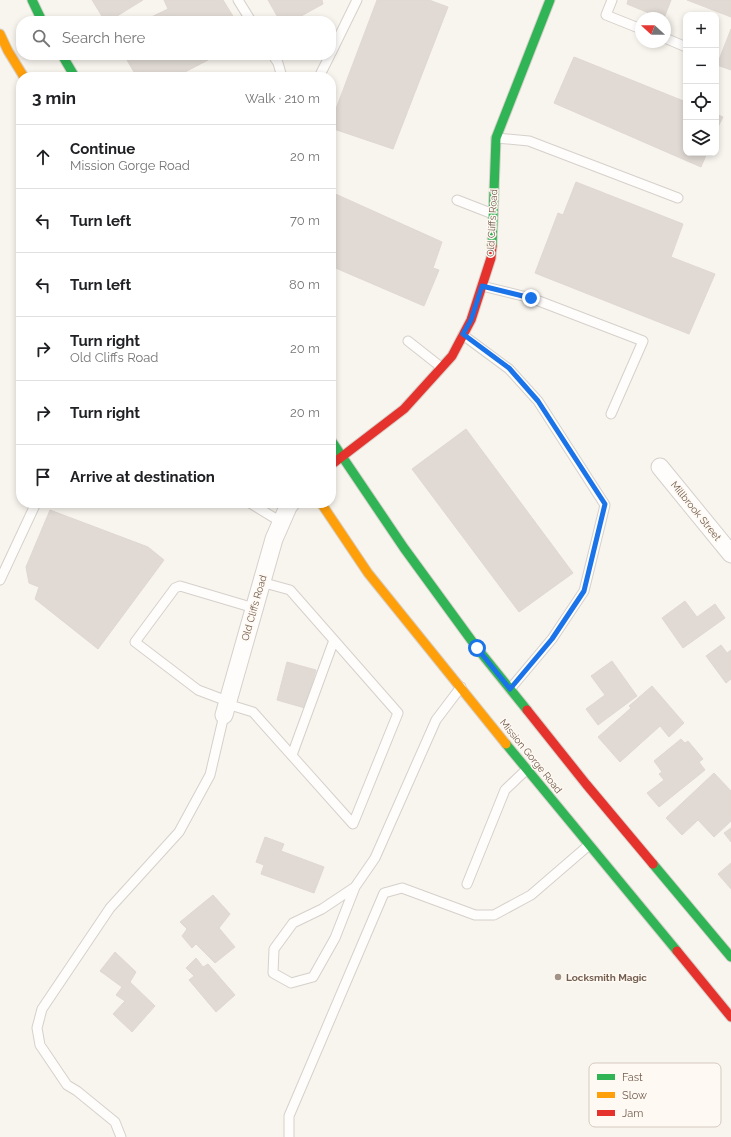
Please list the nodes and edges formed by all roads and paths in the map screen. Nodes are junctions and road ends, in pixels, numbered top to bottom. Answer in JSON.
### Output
{"nodes":[{"id":1,"x":32,"y":0,"type":"edge"},
{"id":2,"x":238,"y":0,"type":"edge"},
{"id":3,"x":357,"y":0,"type":"edge"},
{"id":4,"x":550,"y":0,"type":"edge"},
{"id":5,"x":612,"y":0,"type":"edge"},
{"id":6,"x":40,"y":16,"type":"edge"},
{"id":7,"x":249,"y":16,"type":"edge"},
{"id":8,"x":635,"y":27,"type":"edge"},
{"id":9,"x":0,"y":34,"type":"edge"},
{"id":10,"x":671,"y":41,"type":"edge"},
{"id":11,"x":336,"y":42,"type":"edge"},
{"id":12,"x":683,"y":46,"type":"edge"},
{"id":13,"x":65,"y":60,"type":"edge"},
{"id":14,"x":276,"y":60,"type":"edge"},
{"id":15,"x":327,"y":60,"type":"edge"},
{"id":16,"x":21,"y":72,"type":"edge"},
{"id":17,"x":73,"y":72,"type":"edge"},
{"id":18,"x":281,"y":72,"type":"edge"},
{"id":19,"x":321,"y":72,"type":"edge"},
{"id":20,"x":496,"y":138,"type":"junction"},
{"id":21,"x":678,"y":198,"type":"dead end"},
{"id":22,"x":457,"y":200,"type":"dead end"},
{"id":23,"x":493,"y":214,"type":"junction"},
{"id":24,"x":482,"y":286,"type":"junction"},
{"id":25,"x":463,"y":334,"type":"junction"},
{"id":26,"x":408,"y":341,"type":"dead end"},
{"id":27,"x":442,"y":368,"type":"junction"},
{"id":28,"x":611,"y":414,"type":"dead end"},
{"id":29,"x":336,"y":447,"type":"edge"},
{"id":30,"x":342,"y":456,"type":"junction"},
{"id":31,"x":336,"y":461,"type":"edge"},
{"id":32,"x":660,"y":467,"type":"dead end"},
{"id":33,"x":34,"y":508,"type":"edge"},
{"id":34,"x":258,"y":508,"type":"edge"},
{"id":35,"x":287,"y":508,"type":"edge"},
{"id":36,"x":324,"y":508,"type":"edge"},
{"id":37,"x":281,"y":522,"type":"junction"},
{"id":38,"x":729,"y":549,"type":"edge"},
{"id":39,"x":0,"y":580,"type":"edge"},
{"id":40,"x":261,"y":582,"type":"junction"},
{"id":41,"x":254,"y":608,"type":"junction"},
{"id":42,"x":334,"y":640,"type":"junction"},
{"id":43,"x":461,"y":687,"type":"junction"},
{"id":44,"x":510,"y":689,"type":"junction"},
{"id":45,"x":226,"y":707,"type":"junction"},
{"id":46,"x":292,"y":755,"type":"junction"},
{"id":47,"x":527,"y":769,"type":"junction"},
{"id":48,"x":589,"y":845,"type":"junction"},
{"id":49,"x":467,"y":884,"type":"dead end"},
{"id":50,"x":355,"y":887,"type":"junction"},
{"id":51,"x":730,"y":955,"type":"edge"},
{"id":52,"x":731,"y":1017,"type":"edge"},
{"id":53,"x":121,"y":1137,"type":"edge"},
{"id":54,"x":289,"y":1137,"type":"edge"}],
"edges":[{"from":1,"to":6,"type":"main road"},
{"from":2,"to":7,"type":"lane"},
{"from":3,"to":11,"type":"lane"},
{"from":4,"to":20,"type":"main road","name":"Old Cliffs Road"},
{"from":5,"to":8,"type":"lane"},
{"from":9,"to":16,"type":"main road"},
{"from":10,"to":12,"type":"lane"},
{"from":13,"to":17,"type":"main road"},
{"from":14,"to":18,"type":"lane"},
{"from":15,"to":19,"type":"lane"},
{"from":20,"to":21,"type":"lane"},
{"from":20,"to":23,"type":"main road","name":"Old Cliffs Road"},
{"from":22,"to":23,"type":"lane"},
{"from":23,"to":24,"type":"main road","name":"Old Cliffs Road"},
{"from":24,"to":25,"type":"main road","name":"Old Cliffs Road"},
{"from":24,"to":28,"type":"lane"},
{"from":25,"to":27,"type":"main road","name":"Old Cliffs Road"},
{"from":25,"to":44,"type":"lane"},
{"from":26,"to":27,"type":"lane"},
{"from":27,"to":30,"type":"main road","name":"Old Cliffs Road"},
{"from":29,"to":30,"type":"main road"},
{"from":30,"to":31,"type":"main road","name":"Old Cliffs Road"},
{"from":30,"to":44,"type":"main road"},
{"from":32,"to":38,"type":"street","name":"Millbrook Street"},
{"from":33,"to":39,"type":"lane"},
{"from":34,"to":37,"type":"lane"},
{"from":35,"to":37,"type":"street","name":"Old Cliffs Road"},
{"from":36,"to":43,"type":"main road","name":"Mission Gorge Road"},
{"from":37,"to":40,"type":"street","name":"Old Cliffs Road"},
{"from":40,"to":41,"type":"street","name":"Old Cliffs Road"},
{"from":40,"to":42,"type":"lane"},
{"from":41,"to":45,"type":"street","name":"Old Cliffs Road"},
{"from":41,"to":45,"type":"lane"},
{"from":42,"to":46,"type":"lane"},
{"from":42,"to":46,"type":"lane"},
{"from":43,"to":47,"type":"main road","name":"Mission Gorge Road"},
{"from":43,"to":50,"type":"lane"},
{"from":44,"to":51,"type":"main road"},
{"from":45,"to":46,"type":"lane"},
{"from":45,"to":53,"type":"lane"},
{"from":47,"to":48,"type":"main road","name":"Mission Gorge Road"},
{"from":47,"to":49,"type":"lane"},
{"from":48,"to":52,"type":"main road","name":"Mission Gorge Road"},
{"from":48,"to":54,"type":"lane"},
{"from":50,"to":50,"type":"lane"}]}
